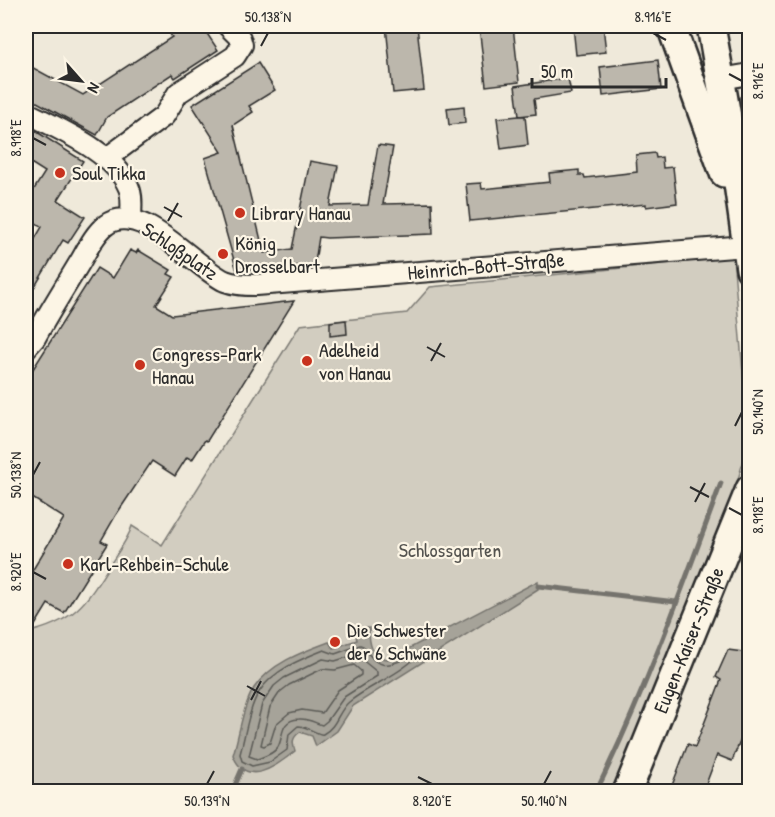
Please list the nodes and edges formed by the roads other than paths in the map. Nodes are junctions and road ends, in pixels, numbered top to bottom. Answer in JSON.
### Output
{"nodes":[{"id":1,"x":228,"y":26,"type":"edge"},
{"id":2,"x":671,"y":26,"type":"edge"},
{"id":3,"x":711,"y":26,"type":"edge"},
{"id":4,"x":750,"y":74,"type":"edge"},
{"id":5,"x":721,"y":79,"type":"junction"},
{"id":6,"x":26,"y":112,"type":"edge"},
{"id":7,"x":107,"y":158,"type":"junction"},
{"id":8,"x":131,"y":220,"type":"junction"},
{"id":9,"x":748,"y":257,"type":"edge"},
{"id":10,"x":227,"y":282,"type":"joint"},
{"id":11,"x":26,"y":348,"type":"edge"},
{"id":12,"x":750,"y":489,"type":"edge"},
{"id":13,"x":627,"y":792,"type":"edge"}],
"edges":[{"from":1,"to":7,"type":"street"},
{"from":2,"to":9,"type":"main road"},
{"from":3,"to":5,"type":"main road"},
{"from":4,"to":5,"type":"street"},
{"from":5,"to":9,"type":"main road"},
{"from":6,"to":7,"type":"street"},
{"from":7,"to":8,"type":"street","name":"Schloßplatz"},
{"from":8,"to":10,"type":"street","name":"Schloßplatz"},
{"from":8,"to":11,"type":"street"},
{"from":9,"to":10,"type":"street","name":"Heinrich-Bott-Straße"},
{"from":12,"to":13,"type":"main road","name":"Eugen-Kaiser-Straße"}]}
